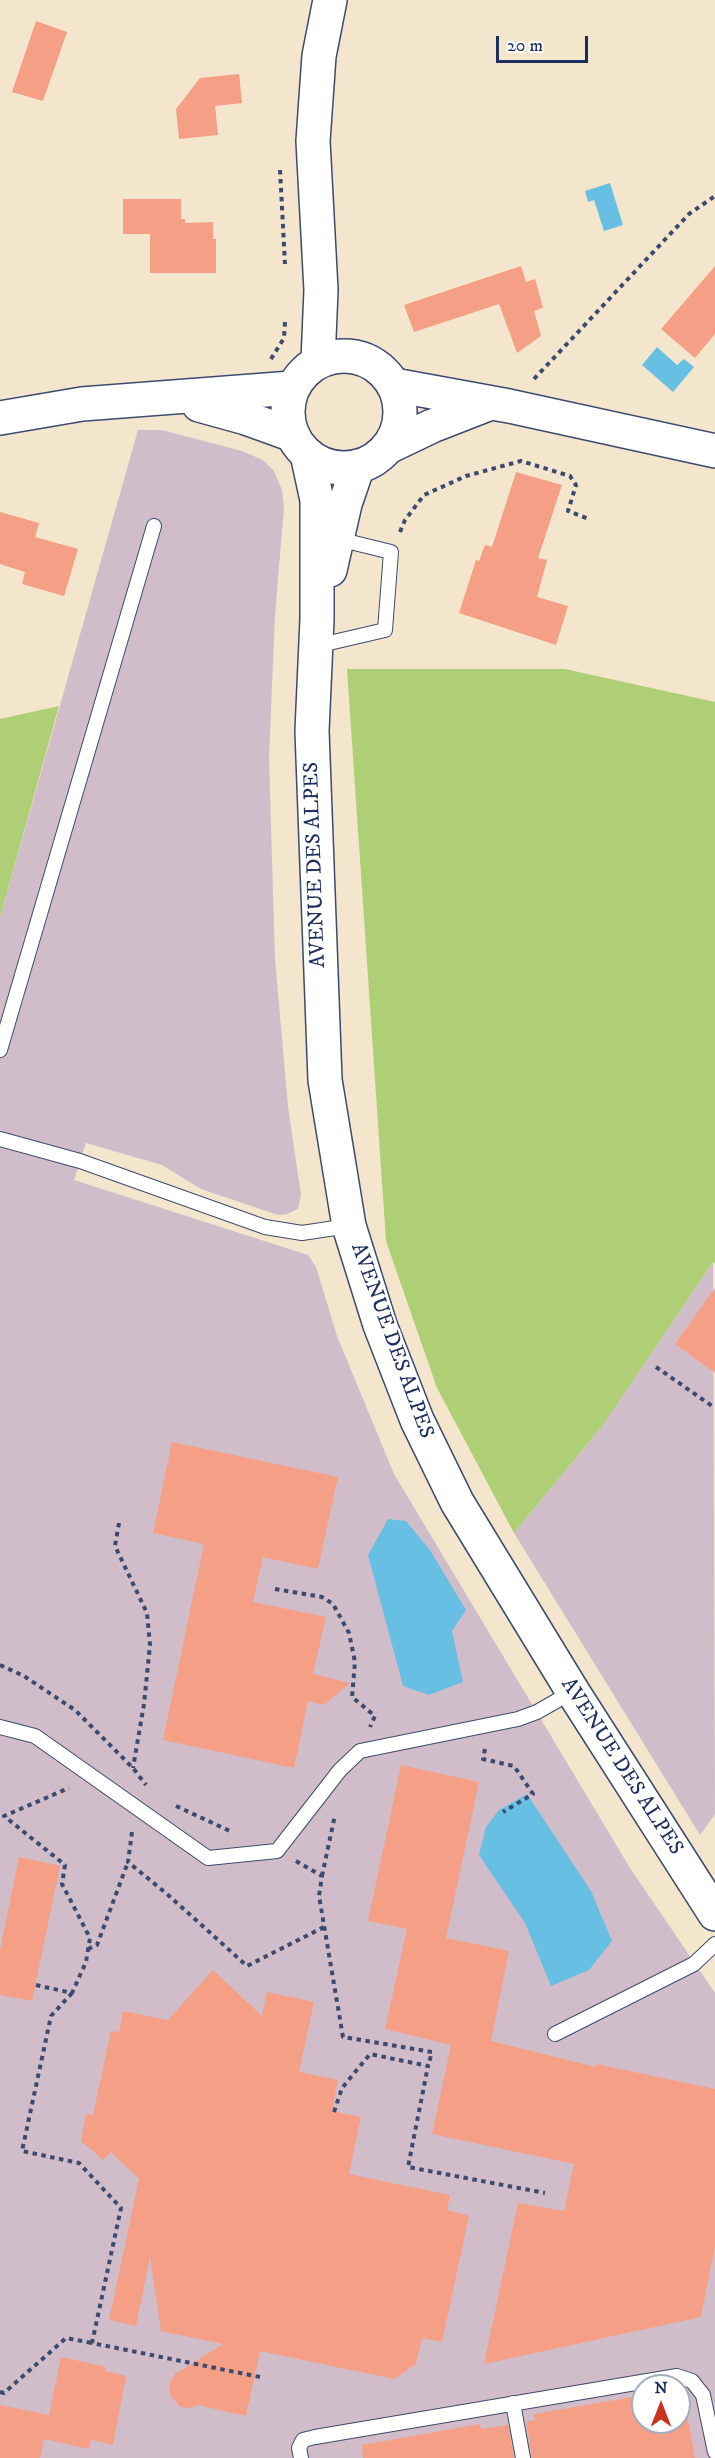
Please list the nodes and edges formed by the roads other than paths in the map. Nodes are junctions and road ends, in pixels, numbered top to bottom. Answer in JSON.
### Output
{"nodes":[{"id":1,"x":330,"y":0,"type":"edge"},
{"id":2,"x":321,"y":290,"type":"junction"},
{"id":3,"x":352,"y":356,"type":"junction"},
{"id":4,"x":318,"y":361,"type":"junction"},
{"id":5,"x":394,"y":385,"type":"junction"},
{"id":6,"x":292,"y":388,"type":"junction"},
{"id":7,"x":174,"y":398,"type":"junction"},
{"id":8,"x":500,"y":404,"type":"junction"},
{"id":9,"x":0,"y":418,"type":"edge"},
{"id":10,"x":300,"y":445,"type":"junction"},
{"id":11,"x":388,"y":447,"type":"junction"},
{"id":12,"x":715,"y":452,"type":"edge"},
{"id":13,"x":358,"y":466,"type":"junction"},
{"id":14,"x":154,"y":526,"type":"dead end"},
{"id":15,"x":338,"y":539,"type":"junction"},
{"id":16,"x":317,"y":632,"type":"junction"},
{"id":17,"x":0,"y":1050,"type":"edge"},
{"id":18,"x":0,"y":1139,"type":"edge"},
{"id":19,"x":349,"y":1226,"type":"junction"},
{"id":20,"x":573,"y":1692,"type":"junction"},
{"id":21,"x":0,"y":1727,"type":"edge"},
{"id":22,"x":715,"y":1914,"type":"edge"},
{"id":23,"x":715,"y":1944,"type":"edge"},
{"id":24,"x":555,"y":2034,"type":"dead end"},
{"id":25,"x":513,"y":2403,"type":"junction"},
{"id":26,"x":715,"y":2452,"type":"edge"},
{"id":27,"x":301,"y":2458,"type":"edge"},
{"id":28,"x":523,"y":2458,"type":"edge"}],
"edges":[{"from":1,"to":2,"type":"main road"},
{"from":2,"to":3,"type":"main road"},
{"from":2,"to":4,"type":"main road"},
{"from":3,"to":4,"type":"main road"},
{"from":3,"to":5,"type":"main road"},
{"from":4,"to":6,"type":"main road"},
{"from":5,"to":8,"type":"main road"},
{"from":5,"to":11,"type":"main road"},
{"from":6,"to":7,"type":"main road"},
{"from":6,"to":10,"type":"main road"},
{"from":7,"to":9,"type":"main road"},
{"from":7,"to":10,"type":"main road"},
{"from":8,"to":11,"type":"main road"},
{"from":8,"to":12,"type":"main road"},
{"from":10,"to":13,"type":"main road"},
{"from":10,"to":16,"type":"main road","name":"AVENUE DES ALPES"},
{"from":11,"to":13,"type":"main road"},
{"from":13,"to":15,"type":"main road","name":"AVENUE DES ALPES"},
{"from":14,"to":17,"type":"lane"},
{"from":15,"to":16,"type":"main road","name":"AVENUE DES ALPES"},
{"from":15,"to":16,"type":"lane"},
{"from":16,"to":19,"type":"main road","name":"AVENUE DES ALPES"},
{"from":18,"to":19,"type":"lane"},
{"from":19,"to":20,"type":"main road","name":"AVENUE DES ALPES"},
{"from":20,"to":21,"type":"lane"},
{"from":20,"to":22,"type":"main road","name":"AVENUE DES ALPES"},
{"from":23,"to":24,"type":"lane"},
{"from":25,"to":26,"type":"lane"},
{"from":25,"to":27,"type":"lane"},
{"from":25,"to":28,"type":"lane"}]}
